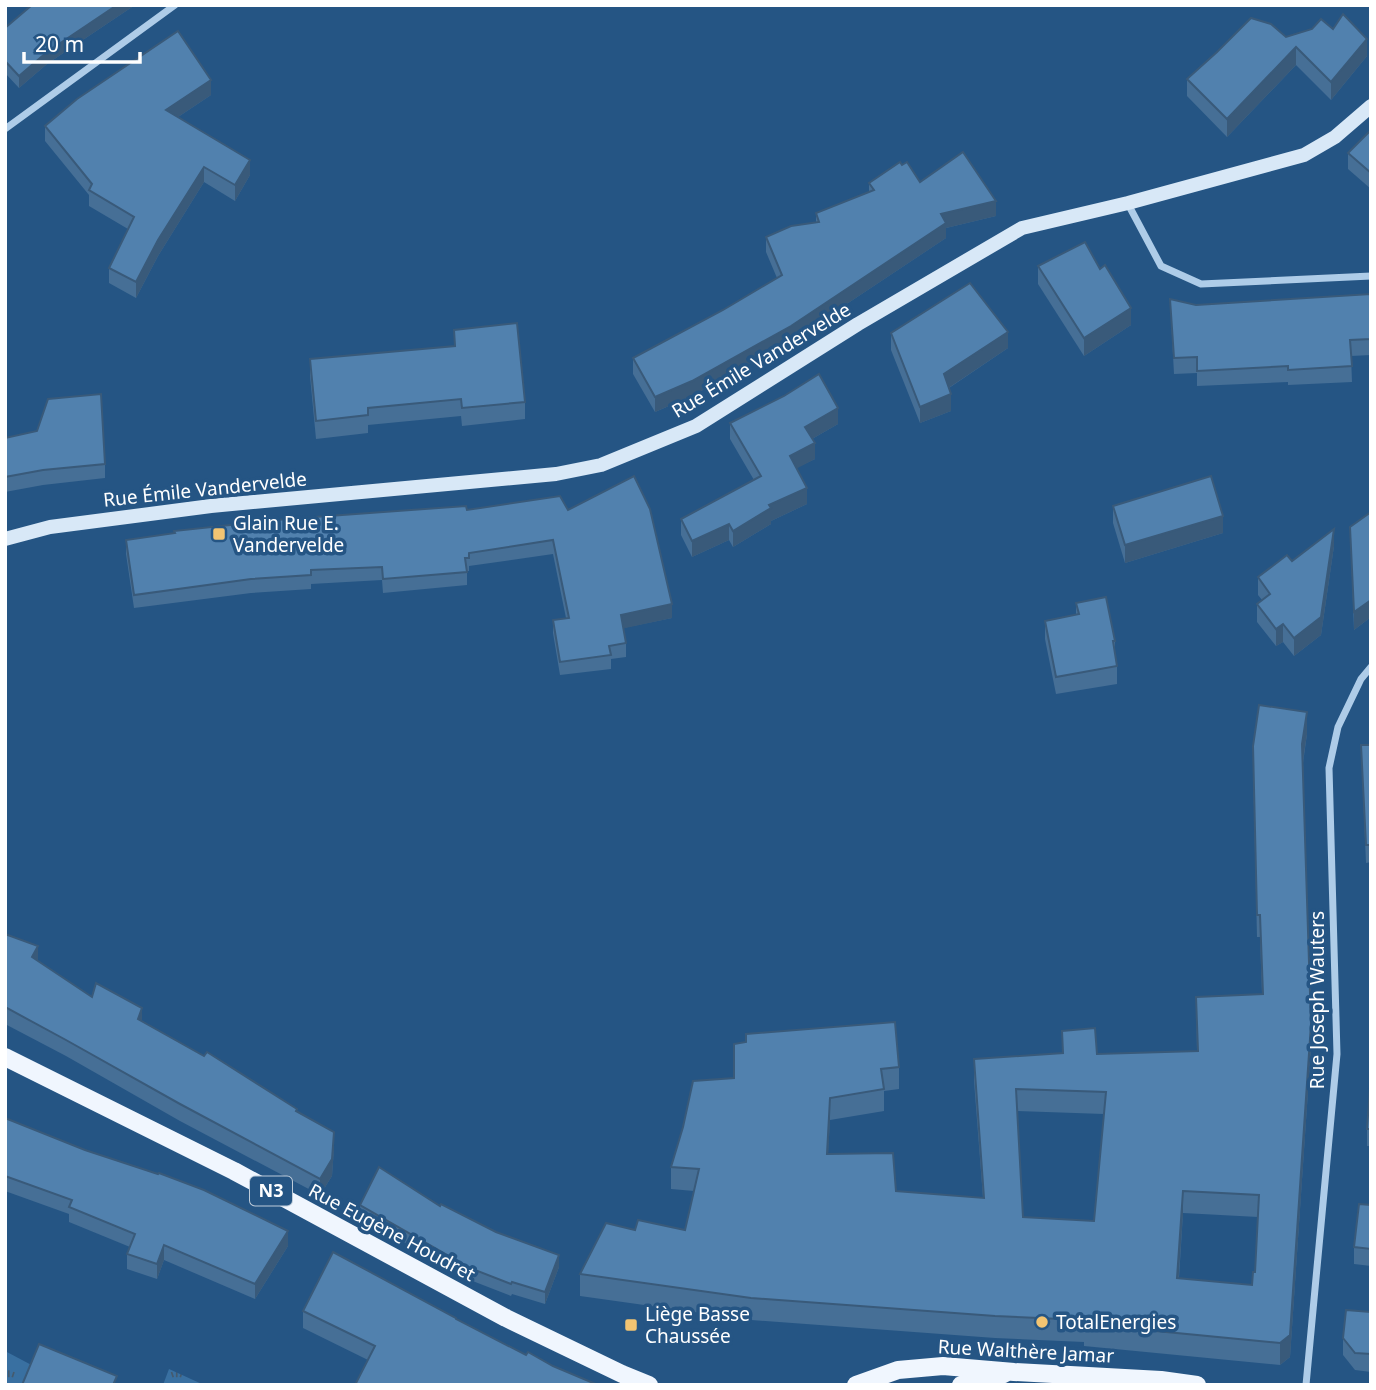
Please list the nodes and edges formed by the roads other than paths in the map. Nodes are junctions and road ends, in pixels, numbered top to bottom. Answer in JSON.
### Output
{"nodes":[{"id":1,"x":175,"y":5,"type":"edge"},
{"id":2,"x":1371,"y":106,"type":"edge"},
{"id":3,"x":5,"y":129,"type":"edge"},
{"id":4,"x":1128,"y":203,"type":"junction"},
{"id":5,"x":1371,"y":276,"type":"edge"},
{"id":6,"x":5,"y":539,"type":"edge"},
{"id":7,"x":1371,"y":667,"type":"edge"},
{"id":8,"x":5,"y":1057,"type":"edge"},
{"id":9,"x":1014,"y":1372,"type":"junction"},
{"id":10,"x":649,"y":1385,"type":"edge"},
{"id":11,"x":856,"y":1385,"type":"edge"},
{"id":12,"x":961,"y":1385,"type":"edge"},
{"id":13,"x":1197,"y":1385,"type":"edge"},
{"id":14,"x":1306,"y":1385,"type":"edge"}],
"edges":[{"from":1,"to":3,"type":"street"},
{"from":2,"to":4,"type":"main road","name":"Rue Émile Vandervelde"},
{"from":4,"to":5,"type":"street"},
{"from":4,"to":6,"type":"main road","name":"Rue Émile Vandervelde"},
{"from":7,"to":14,"type":"street","name":"Rue Joseph Wauters"},
{"from":8,"to":10,"type":"main road","name":"Rue Eugène Houdret","number":"N3"},
{"from":9,"to":11,"type":"main road","name":"Rue Walthère Jamar"},
{"from":9,"to":12,"type":"main road"},
{"from":9,"to":13,"type":"main road","name":"Rue Walthère Jamar"}]}
